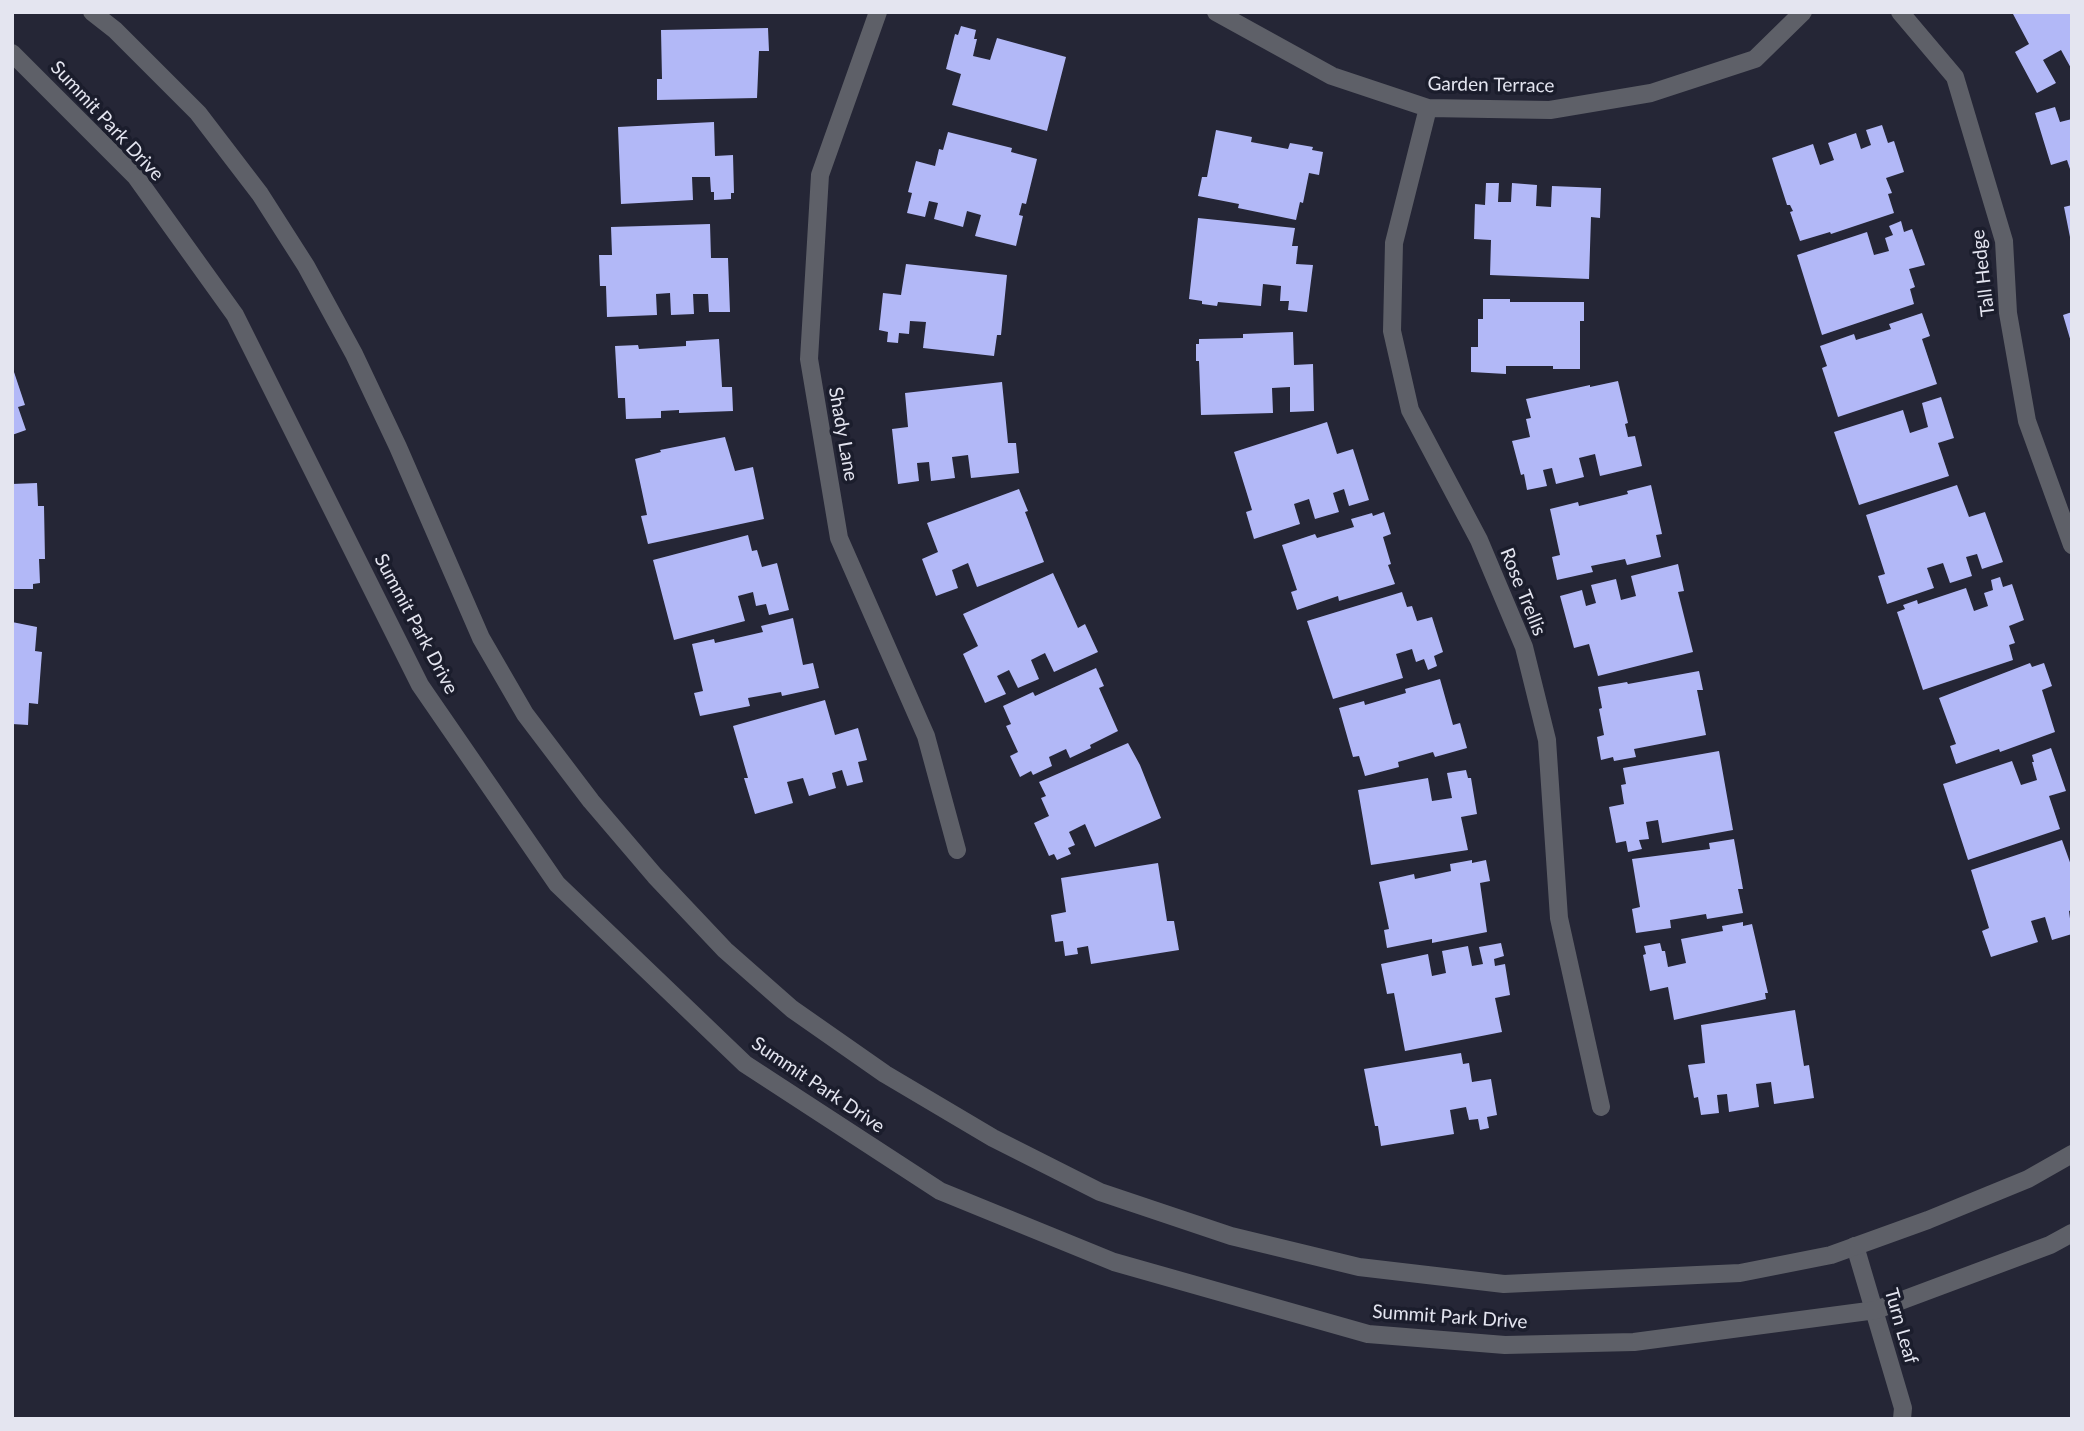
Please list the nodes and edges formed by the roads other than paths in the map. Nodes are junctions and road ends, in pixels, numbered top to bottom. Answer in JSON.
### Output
{"nodes":[{"id":1,"x":92,"y":12,"type":"edge"},
{"id":2,"x":878,"y":12,"type":"edge"},
{"id":3,"x":1216,"y":12,"type":"edge"},
{"id":4,"x":1803,"y":12,"type":"edge"},
{"id":5,"x":1900,"y":12,"type":"edge"},
{"id":6,"x":12,"y":53,"type":"edge"},
{"id":7,"x":1428,"y":108,"type":"junction"},
{"id":8,"x":2072,"y":545,"type":"edge"},
{"id":9,"x":957,"y":850,"type":"dead end"},
{"id":10,"x":1601,"y":1108,"type":"dead end"},
{"id":11,"x":2072,"y":1154,"type":"edge"},
{"id":12,"x":2072,"y":1233,"type":"edge"},
{"id":13,"x":1855,"y":1246,"type":"junction"},
{"id":14,"x":1876,"y":1310,"type":"junction"},
{"id":15,"x":1902,"y":1419,"type":"edge"}],
"edges":[{"from":1,"to":13,"type":"street","name":"Summit Park Drive"},
{"from":2,"to":9,"type":"street","name":"Shady Lane"},
{"from":3,"to":7,"type":"street","name":"Garden Terrace"},
{"from":4,"to":7,"type":"street","name":"Garden Terrace"},
{"from":5,"to":8,"type":"street","name":"Tall Hedge"},
{"from":6,"to":14,"type":"street","name":"Summit Park Drive"},
{"from":7,"to":10,"type":"street","name":"Rose Trellis"},
{"from":11,"to":13,"type":"street","name":"Summit Park Drive"},
{"from":12,"to":14,"type":"street","name":"Summit Park Drive"},
{"from":13,"to":14,"type":"street","name":"Turn Leaf"},
{"from":14,"to":15,"type":"street","name":"Turn Leaf"}]}
